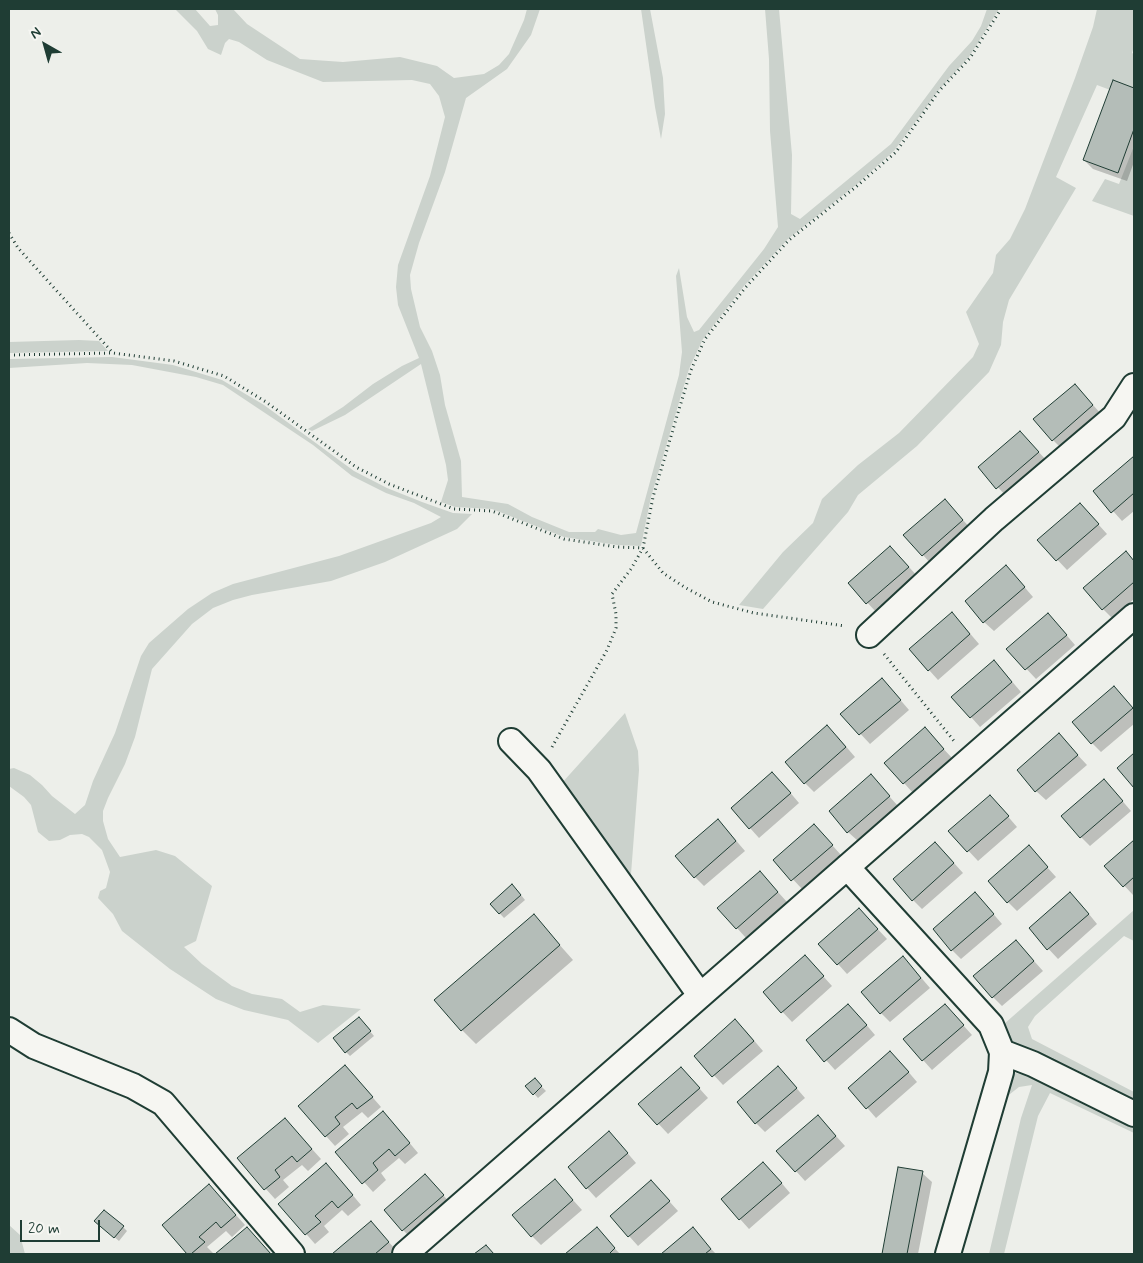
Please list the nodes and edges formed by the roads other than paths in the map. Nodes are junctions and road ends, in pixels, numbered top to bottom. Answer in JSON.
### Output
{"nodes":[{"id":1,"x":1134,"y":386,"type":"edge"},
{"id":2,"x":1134,"y":616,"type":"edge"},
{"id":3,"x":869,"y":635,"type":"road end"},
{"id":4,"x":511,"y":741,"type":"dead end"},
{"id":5,"x":847,"y":866,"type":"junction"},
{"id":6,"x":700,"y":995,"type":"junction"},
{"id":7,"x":9,"y":1030,"type":"edge"},
{"id":8,"x":1002,"y":1052,"type":"junction"},
{"id":9,"x":1134,"y":1114,"type":"edge"},
{"id":10,"x":292,"y":1254,"type":"edge"},
{"id":11,"x":405,"y":1254,"type":"edge"},
{"id":12,"x":948,"y":1254,"type":"edge"}],
"edges":[{"from":1,"to":3,"type":"street"},
{"from":2,"to":5,"type":"street"},
{"from":4,"to":6,"type":"street"},
{"from":5,"to":6,"type":"street"},
{"from":5,"to":8,"type":"street"},
{"from":6,"to":11,"type":"street"},
{"from":7,"to":10,"type":"street"},
{"from":8,"to":9,"type":"street"},
{"from":8,"to":12,"type":"street"}]}
